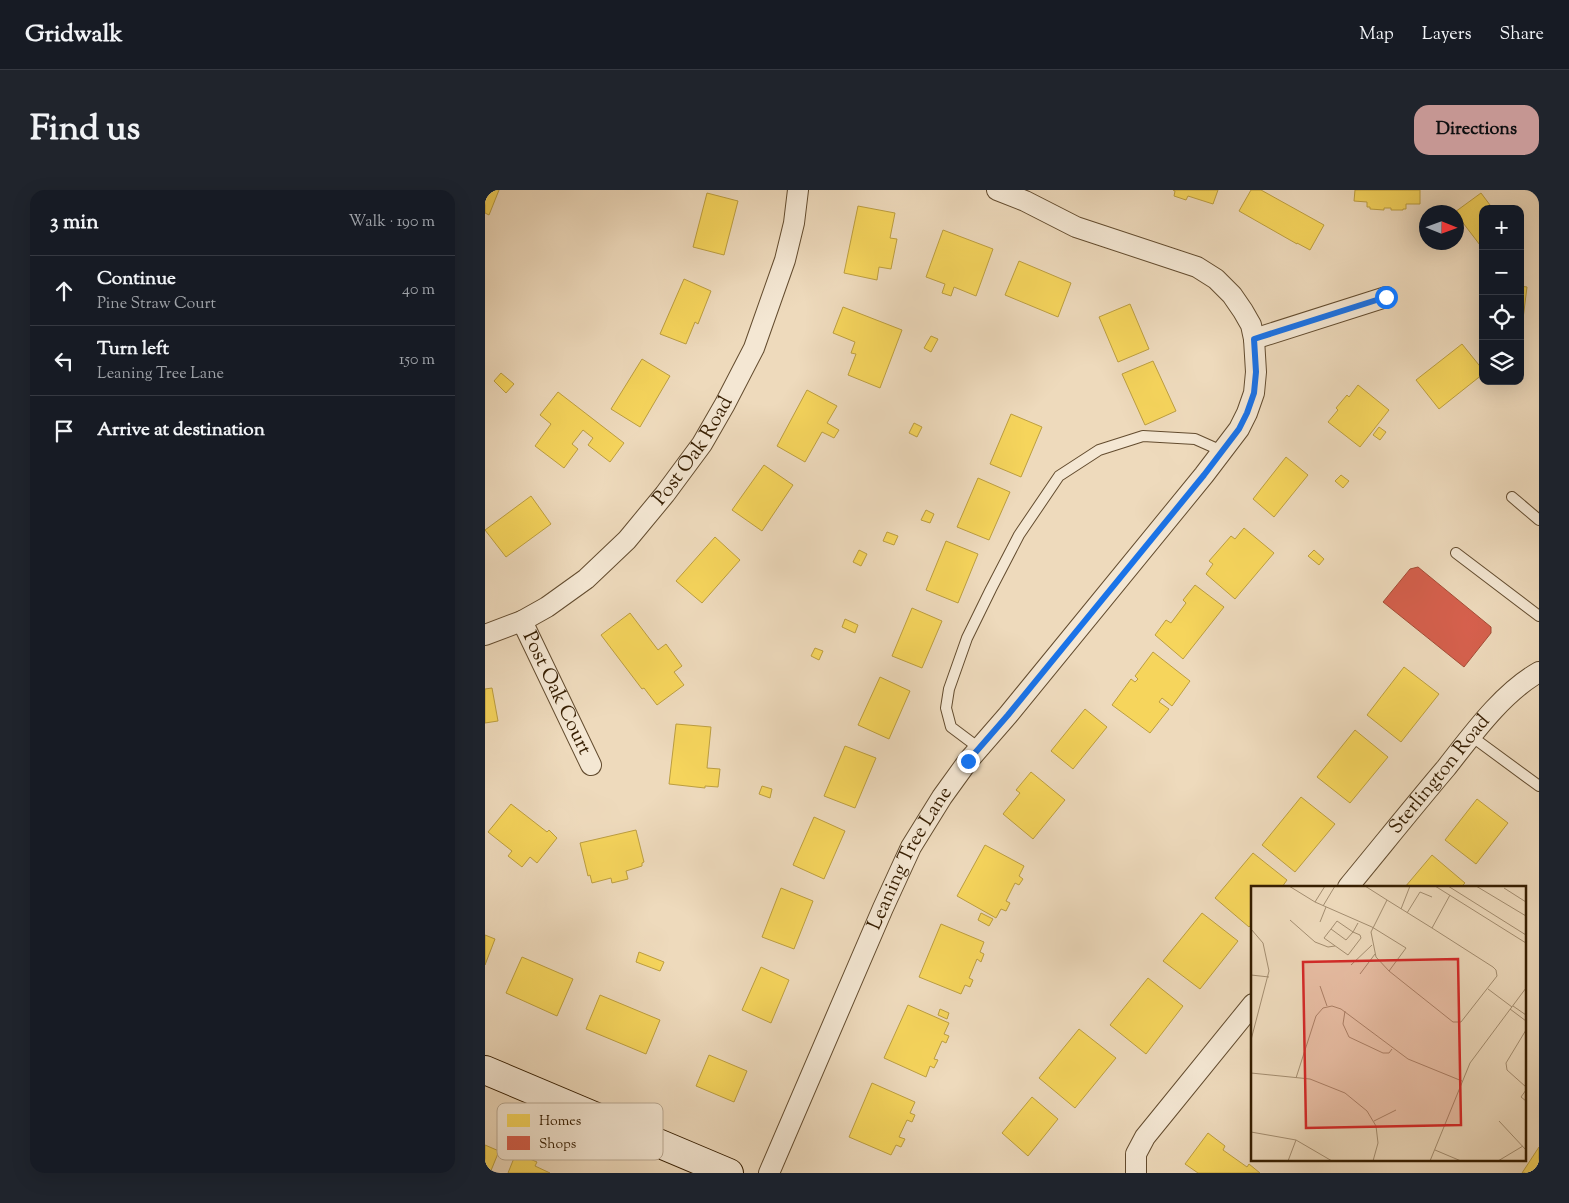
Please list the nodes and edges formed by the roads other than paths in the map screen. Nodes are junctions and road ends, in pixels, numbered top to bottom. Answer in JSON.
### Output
{"nodes":[{"id":1,"x":798,"y":190,"type":"edge"},
{"id":2,"x":997,"y":190,"type":"edge"},
{"id":3,"x":1386,"y":297,"type":"dead end"},
{"id":4,"x":1254,"y":339,"type":"junction"},
{"id":5,"x":1222,"y":451,"type":"junction"},
{"id":6,"x":1512,"y":497,"type":"dead end"},
{"id":7,"x":1539,"y":520,"type":"edge"},
{"id":8,"x":1456,"y":553,"type":"dead end"},
{"id":9,"x":1539,"y":616,"type":"edge"},
{"id":10,"x":521,"y":621,"type":"junction"},
{"id":11,"x":485,"y":635,"type":"edge"},
{"id":12,"x":1539,"y":672,"type":"edge"},
{"id":13,"x":1471,"y":736,"type":"junction"},
{"id":14,"x":979,"y":748,"type":"junction"},
{"id":15,"x":591,"y":765,"type":"dead end"},
{"id":16,"x":1539,"y":786,"type":"edge"},
{"id":17,"x":1350,"y":886,"type":"edge"},
{"id":18,"x":1251,"y":1006,"type":"edge"},
{"id":19,"x":485,"y":1070,"type":"edge"},
{"id":20,"x":563,"y":1103,"type":"edge"},
{"id":21,"x":663,"y":1145,"type":"edge"},
{"id":22,"x":729,"y":1173,"type":"edge"},
{"id":23,"x":769,"y":1173,"type":"edge"},
{"id":24,"x":1136,"y":1173,"type":"edge"}],
"edges":[{"from":1,"to":10,"type":"street","name":"Post Oak Road"},
{"from":2,"to":4,"type":"street","name":"Leaning Tree Lane"},
{"from":3,"to":4,"type":"street"},
{"from":4,"to":5,"type":"street","name":"Leaning Tree Lane"},
{"from":5,"to":14,"type":"street","name":"Leaning Tree Lane"},
{"from":5,"to":14,"type":"lane"},
{"from":6,"to":7,"type":"lane"},
{"from":8,"to":9,"type":"lane"},
{"from":10,"to":11,"type":"street","name":"Post Oak Road"},
{"from":10,"to":15,"type":"street","name":"Post Oak Court"},
{"from":12,"to":13,"type":"street","name":"Sterlington Road"},
{"from":13,"to":16,"type":"lane"},
{"from":13,"to":17,"type":"street","name":"Sterlington Road"},
{"from":14,"to":23,"type":"street","name":"Leaning Tree Lane"},
{"from":18,"to":24,"type":"street"},
{"from":19,"to":20,"type":"street"},
{"from":21,"to":22,"type":"street"}]}
